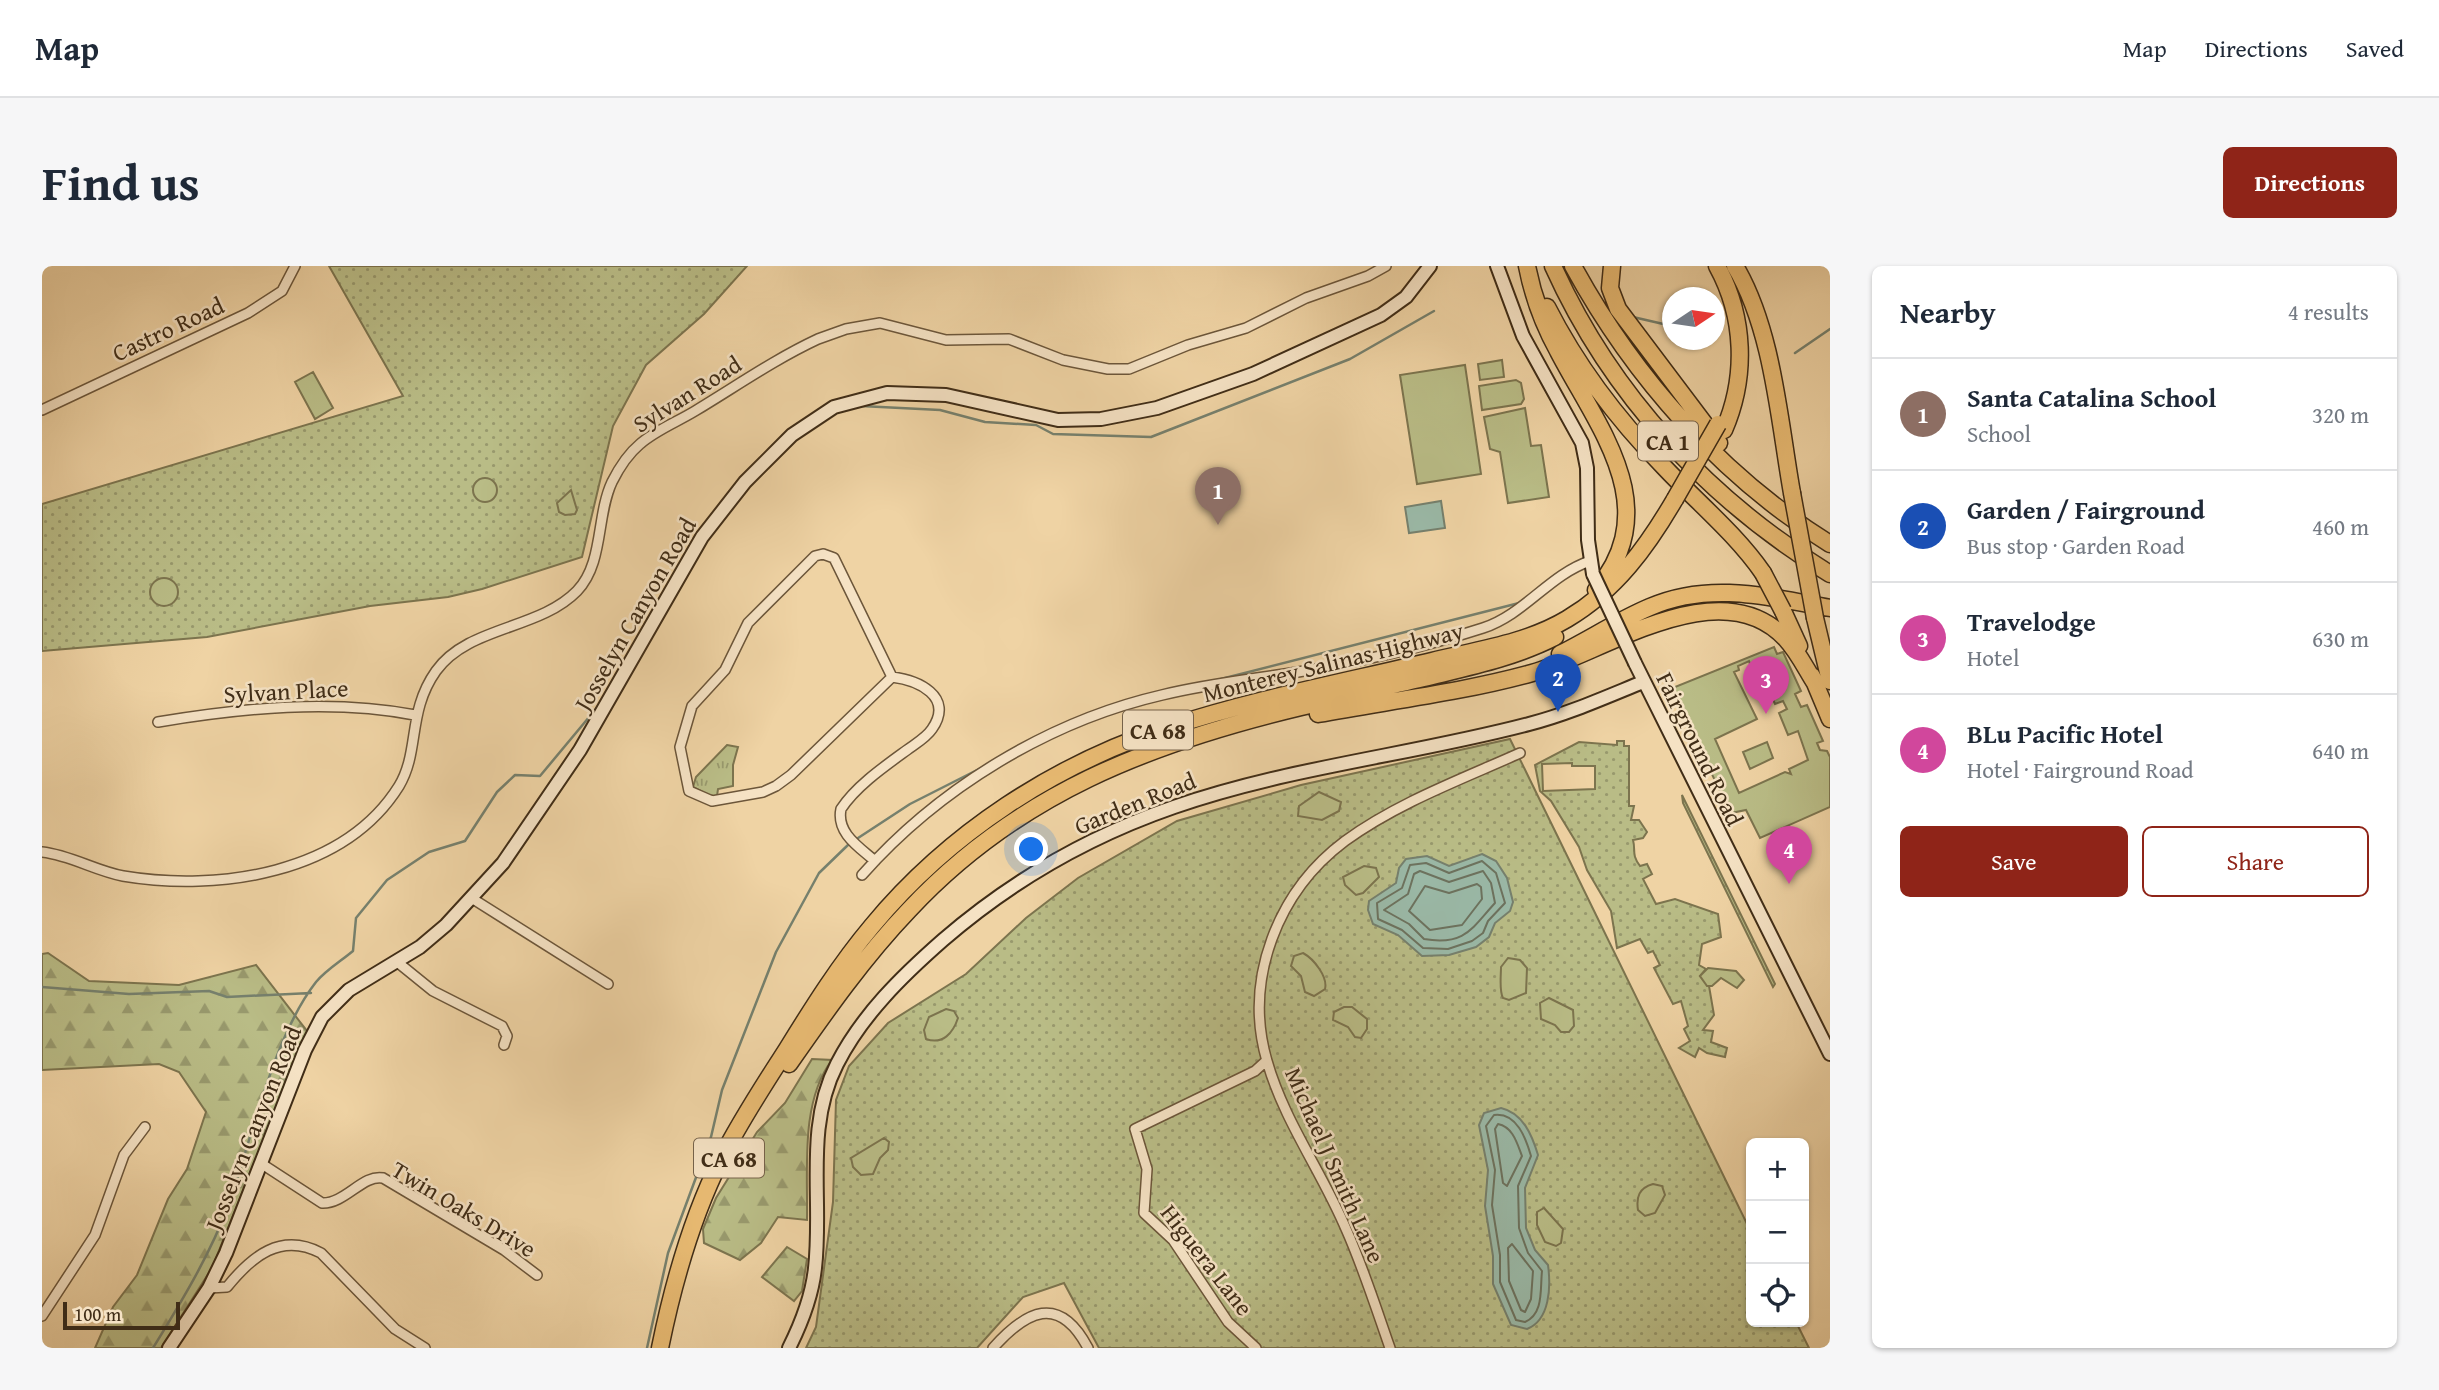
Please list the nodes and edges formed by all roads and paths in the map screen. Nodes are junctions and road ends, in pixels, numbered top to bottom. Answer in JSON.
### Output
{"nodes":[{"id":1,"x":295,"y":266,"type":"edge"},
{"id":2,"x":1386,"y":266,"type":"edge"},
{"id":3,"x":1430,"y":266,"type":"edge"},
{"id":4,"x":1497,"y":266,"type":"edge"},
{"id":5,"x":1528,"y":266,"type":"edge"},
{"id":6,"x":1553,"y":266,"type":"edge"},
{"id":7,"x":1573,"y":266,"type":"edge"},
{"id":8,"x":1612,"y":266,"type":"edge"},
{"id":9,"x":1709,"y":266,"type":"edge"},
{"id":10,"x":1717,"y":266,"type":"edge"},
{"id":11,"x":1735,"y":266,"type":"edge"},
{"id":12,"x":42,"y":410,"type":"edge"},
{"id":13,"x":1721,"y":427,"type":"junction"},
{"id":14,"x":1678,"y":502,"type":"junction"},
{"id":15,"x":1780,"y":509,"type":"junction"},
{"id":16,"x":1830,"y":544,"type":"edge"},
{"id":17,"x":1592,"y":567,"type":"junction"},
{"id":18,"x":1830,"y":574,"type":"edge"},
{"id":19,"x":1830,"y":608,"type":"edge"},
{"id":20,"x":1514,"y":640,"type":"junction"},
{"id":21,"x":892,"y":677,"type":"junction"},
{"id":22,"x":1643,"y":682,"type":"junction"},
{"id":23,"x":1823,"y":682,"type":"edge"},
{"id":24,"x":1447,"y":689,"type":"junction"},
{"id":25,"x":415,"y":715,"type":"junction"},
{"id":26,"x":1830,"y":719,"type":"edge"},
{"id":27,"x":158,"y":722,"type":"dead end"},
{"id":28,"x":1195,"y":736,"type":"junction"},
{"id":29,"x":1520,"y":753,"type":"dead end"},
{"id":30,"x":42,"y":852,"type":"edge"},
{"id":31,"x":875,"y":861,"type":"junction"},
{"id":32,"x":862,"y":875,"type":"dead end"},
{"id":33,"x":473,"y":899,"type":"junction"},
{"id":34,"x":396,"y":961,"type":"junction"},
{"id":35,"x":608,"y":984,"type":"dead end"},
{"id":36,"x":504,"y":1045,"type":"dead end"},
{"id":37,"x":1830,"y":1055,"type":"edge"},
{"id":38,"x":1266,"y":1061,"type":"junction"},
{"id":39,"x":145,"y":1127,"type":"dead end"},
{"id":40,"x":262,"y":1164,"type":"junction"},
{"id":41,"x":692,"y":1233,"type":"junction"},
{"id":42,"x":537,"y":1275,"type":"dead end"},
{"id":43,"x":209,"y":1288,"type":"junction"},
{"id":44,"x":42,"y":1316,"type":"edge"},
{"id":45,"x":169,"y":1348,"type":"edge"},
{"id":46,"x":425,"y":1348,"type":"edge"},
{"id":47,"x":660,"y":1348,"type":"edge"},
{"id":48,"x":789,"y":1348,"type":"edge"},
{"id":49,"x":993,"y":1348,"type":"edge"},
{"id":50,"x":1088,"y":1348,"type":"edge"},
{"id":51,"x":1256,"y":1348,"type":"edge"},
{"id":52,"x":1390,"y":1348,"type":"edge"}],
"edges":[{"from":1,"to":12,"type":"street","name":"Castro Road"},
{"from":2,"to":25,"type":"street","name":"Sylvan Road"},
{"from":3,"to":33,"type":"street","name":"Josselyn Canyon Road"},
{"from":4,"to":17,"type":"street"},
{"from":5,"to":20,"type":"highway","number":"CA 68"},
{"from":5,"to":23,"type":"highway","bridge":true},
{"from":6,"to":18,"type":"highway","number":"CA 1"},
{"from":7,"to":15,"type":"highway","number":"CA 1"},
{"from":8,"to":15,"type":"highway"},
{"from":9,"to":13,"type":"highway"},
{"from":10,"to":13,"type":"highway","number":"CA 68"},
{"from":11,"to":23,"type":"highway","bridge":true},
{"from":13,"to":14,"type":"highway","number":"CA 68"},
{"from":14,"to":20,"type":"highway"},
{"from":14,"to":28,"type":"highway","number":"CA 68"},
{"from":15,"to":16,"type":"highway","number":"CA 1"},
{"from":17,"to":22,"type":"street","name":"Fairground Road","bridge":true},
{"from":17,"to":31,"type":"street"},
{"from":19,"to":24,"type":"highway"},
{"from":20,"to":41,"type":"highway","name":"Monterey Salinas Highway","number":"CA 68"},
{"from":21,"to":21,"type":"street"},
{"from":21,"to":31,"type":"street"},
{"from":22,"to":37,"type":"street","name":"Fairground Road"},
{"from":22,"to":48,"type":"street","name":"Garden Road"},
{"from":23,"to":24,"type":"highway"},
{"from":23,"to":26,"type":"highway"},
{"from":24,"to":28,"type":"highway"},
{"from":25,"to":27,"type":"street","name":"Sylvan Place"},
{"from":25,"to":30,"type":"street","name":"Sylvan Road"},
{"from":28,"to":41,"type":"highway","name":"Monterey Salinas Highway","number":"CA 68"},
{"from":29,"to":38,"type":"street","name":"Michael J Smith Lane"},
{"from":31,"to":32,"type":"street"},
{"from":33,"to":34,"type":"street","name":"Josselyn Canyon Road"},
{"from":33,"to":35,"type":"street"},
{"from":34,"to":36,"type":"street"},
{"from":34,"to":40,"type":"street","name":"Josselyn Canyon Road"},
{"from":38,"to":51,"type":"street","name":"Higuera Lane"},
{"from":38,"to":52,"type":"street","name":"Michael J Smith Lane"},
{"from":39,"to":44,"type":"street"},
{"from":40,"to":42,"type":"street","name":"Twin Oaks Drive"},
{"from":40,"to":43,"type":"street","name":"Josselyn Canyon Road"},
{"from":41,"to":47,"type":"highway","name":"Monterey Salinas Highway","number":"CA 68"},
{"from":43,"to":45,"type":"street","name":"Josselyn Canyon Road"},
{"from":43,"to":46,"type":"street"},
{"from":49,"to":50,"type":"street"}]}
